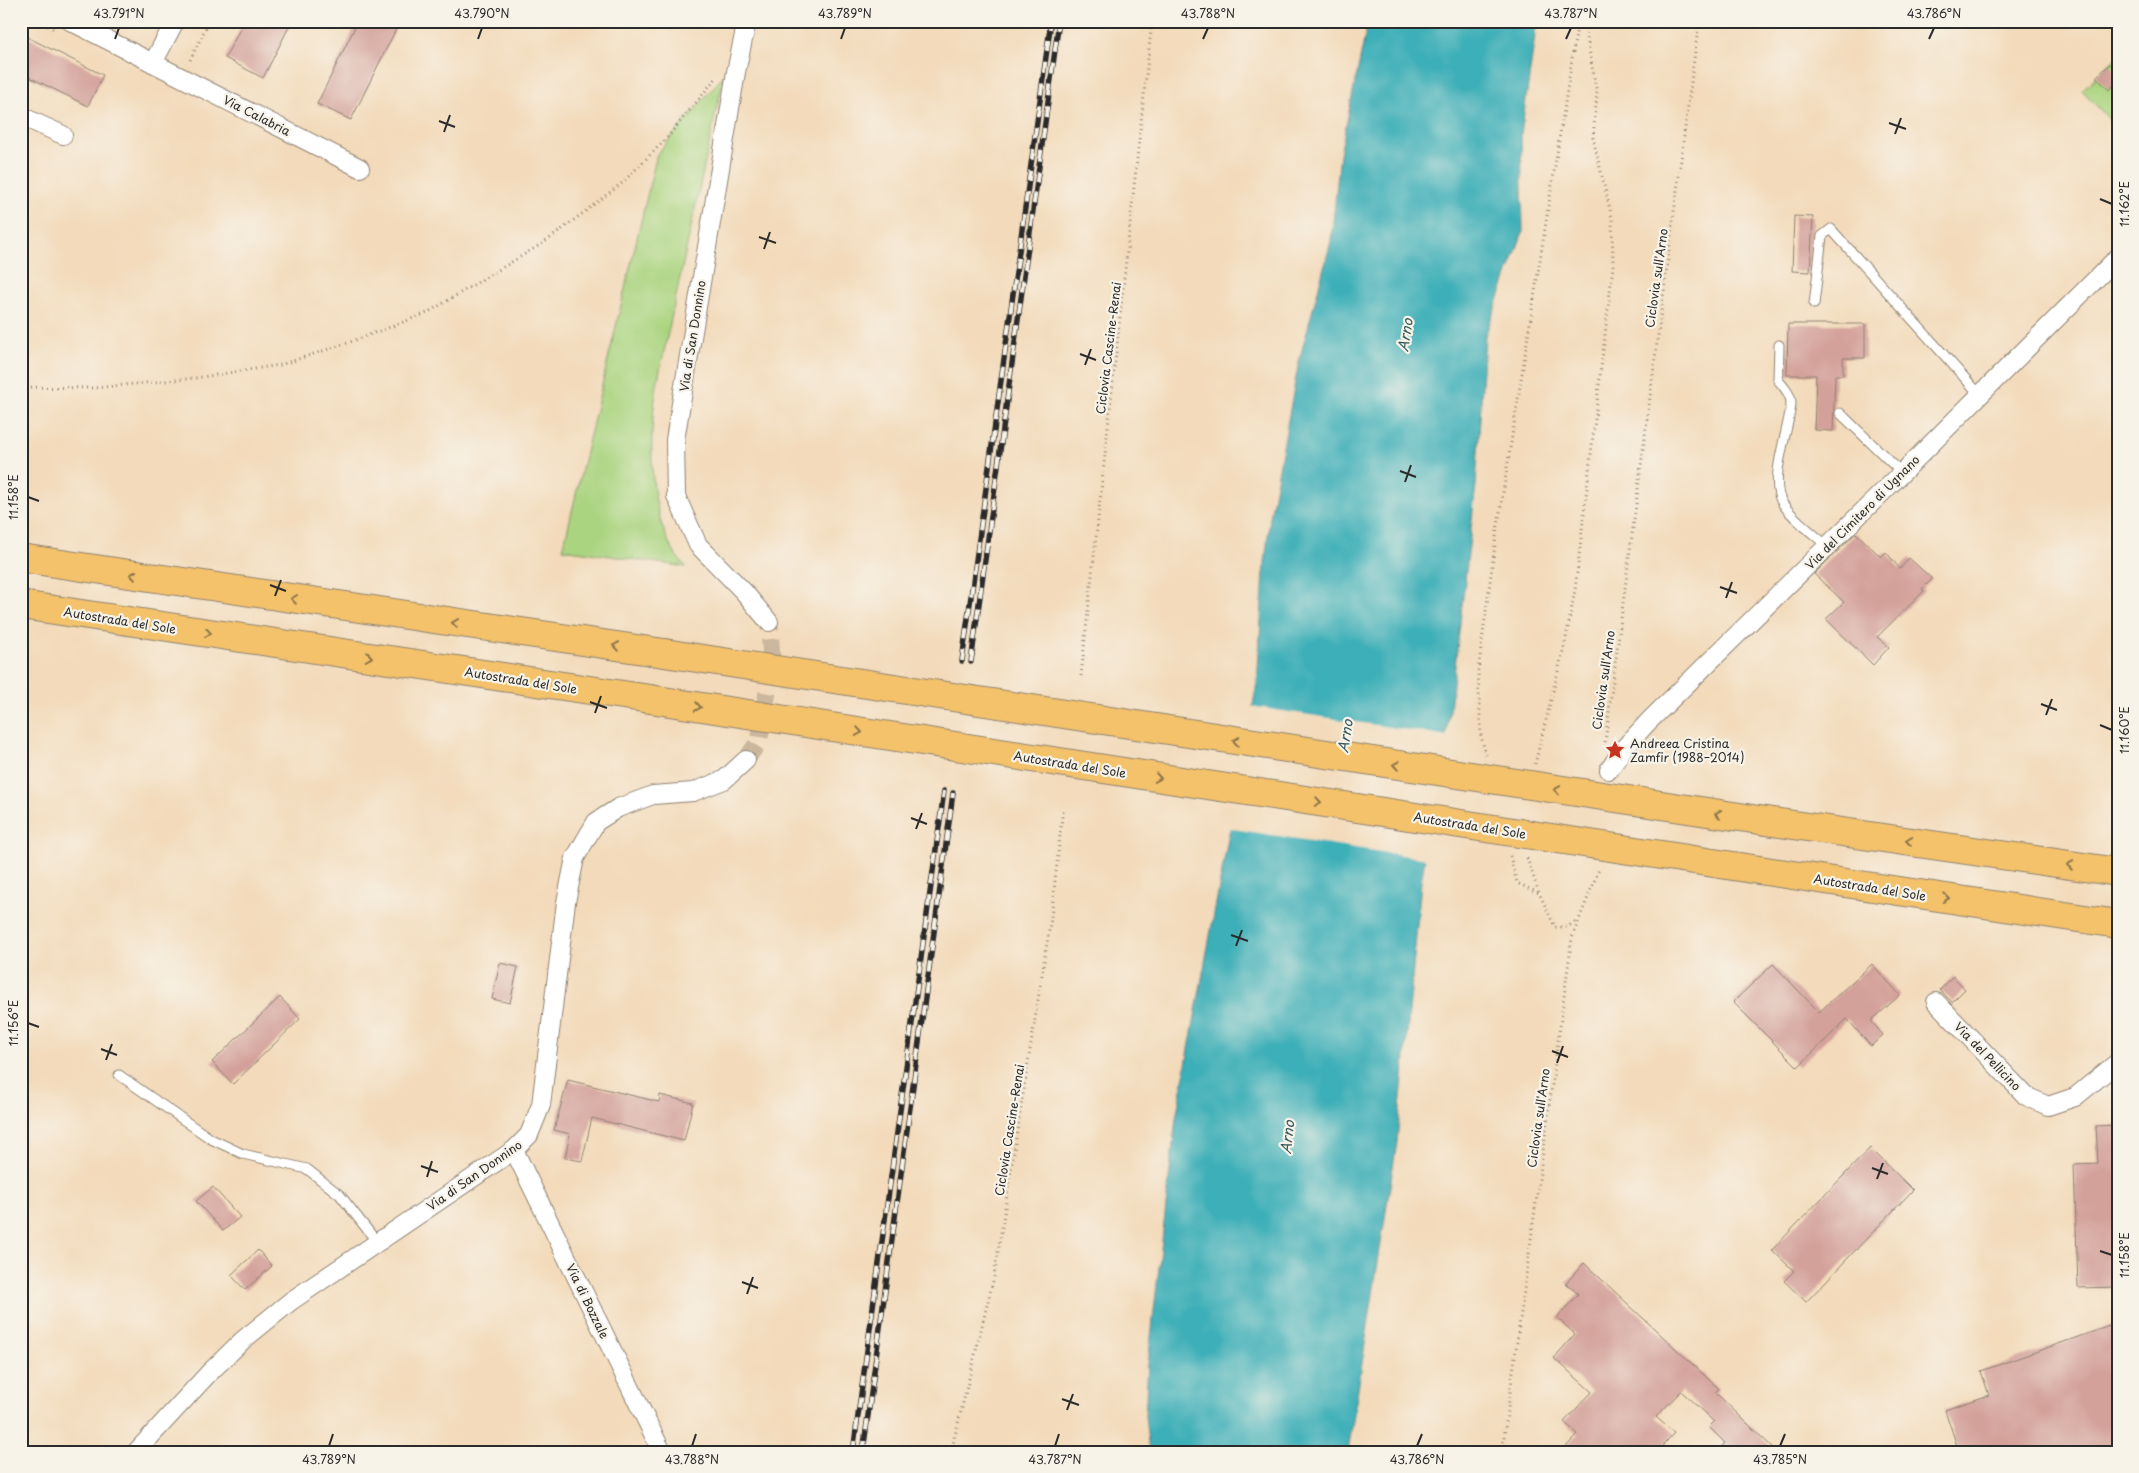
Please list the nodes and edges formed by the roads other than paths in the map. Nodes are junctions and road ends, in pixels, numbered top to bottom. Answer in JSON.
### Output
{"nodes":[{"id":1,"x":70,"y":21,"type":"edge"},
{"id":2,"x":175,"y":21,"type":"edge"},
{"id":3,"x":747,"y":21,"type":"edge"},
{"id":4,"x":153,"y":63,"type":"junction"},
{"id":5,"x":21,"y":116,"type":"edge"},
{"id":6,"x":63,"y":135,"type":"dead end"},
{"id":7,"x":360,"y":168,"type":"dead end"},
{"id":8,"x":2118,"y":258,"type":"edge"},
{"id":9,"x":1814,"y":304,"type":"dead end"},
{"id":10,"x":1779,"y":344,"type":"dead end"},
{"id":11,"x":1980,"y":395,"type":"junction"},
{"id":12,"x":1840,"y":413,"type":"dead end"},
{"id":13,"x":1902,"y":473,"type":"junction"},
{"id":14,"x":1827,"y":546,"type":"junction"},
{"id":15,"x":21,"y":558,"type":"edge"},
{"id":16,"x":21,"y":605,"type":"edge"},
{"id":17,"x":769,"y":622,"type":"tunnel mouth"},
{"id":18,"x":746,"y":760,"type":"tunnel mouth"},
{"id":19,"x":1609,"y":770,"type":"road end"},
{"id":20,"x":2118,"y":872,"type":"edge"},
{"id":21,"x":2118,"y":924,"type":"edge"},
{"id":22,"x":1936,"y":1002,"type":"dead end"},
{"id":23,"x":2118,"y":1062,"type":"edge"},
{"id":24,"x":119,"y":1075,"type":"dead end"},
{"id":25,"x":514,"y":1150,"type":"junction"},
{"id":26,"x":377,"y":1242,"type":"junction"},
{"id":27,"x":136,"y":1452,"type":"edge"},
{"id":28,"x":662,"y":1452,"type":"edge"}],
"edges":[{"from":1,"to":4,"type":"street","name":"Via Calabria"},
{"from":2,"to":4,"type":"street"},
{"from":3,"to":17,"type":"street","name":"Via di San Donnino"},
{"from":4,"to":7,"type":"street","name":"Via Calabria"},
{"from":5,"to":6,"type":"street"},
{"from":8,"to":11,"type":"street","name":"Via del Cimitero di Ugnano"},
{"from":9,"to":11,"type":"lane"},
{"from":10,"to":14,"type":"lane"},
{"from":11,"to":13,"type":"street","name":"Via del Cimitero di Ugnano"},
{"from":12,"to":13,"type":"lane"},
{"from":13,"to":14,"type":"street","name":"Via del Cimitero di Ugnano"},
{"from":14,"to":19,"type":"street","name":"Via del Cimitero di Ugnano"},
{"from":20,"to":15,"type":"highway","one_way":true,"bridge":true},
{"from":16,"to":21,"type":"highway","name":"Autostrada del Sole","one_way":true,"bridge":true},
{"from":18,"to":25,"type":"street","name":"Via di San Donnino"},
{"from":22,"to":23,"type":"street","name":"Via del Pellicino"},
{"from":24,"to":26,"type":"lane"},
{"from":25,"to":26,"type":"street","name":"Via di San Donnino"},
{"from":25,"to":28,"type":"street","name":"Via di Bozzale"},
{"from":26,"to":27,"type":"street","name":"Via di San Donnino"}]}
